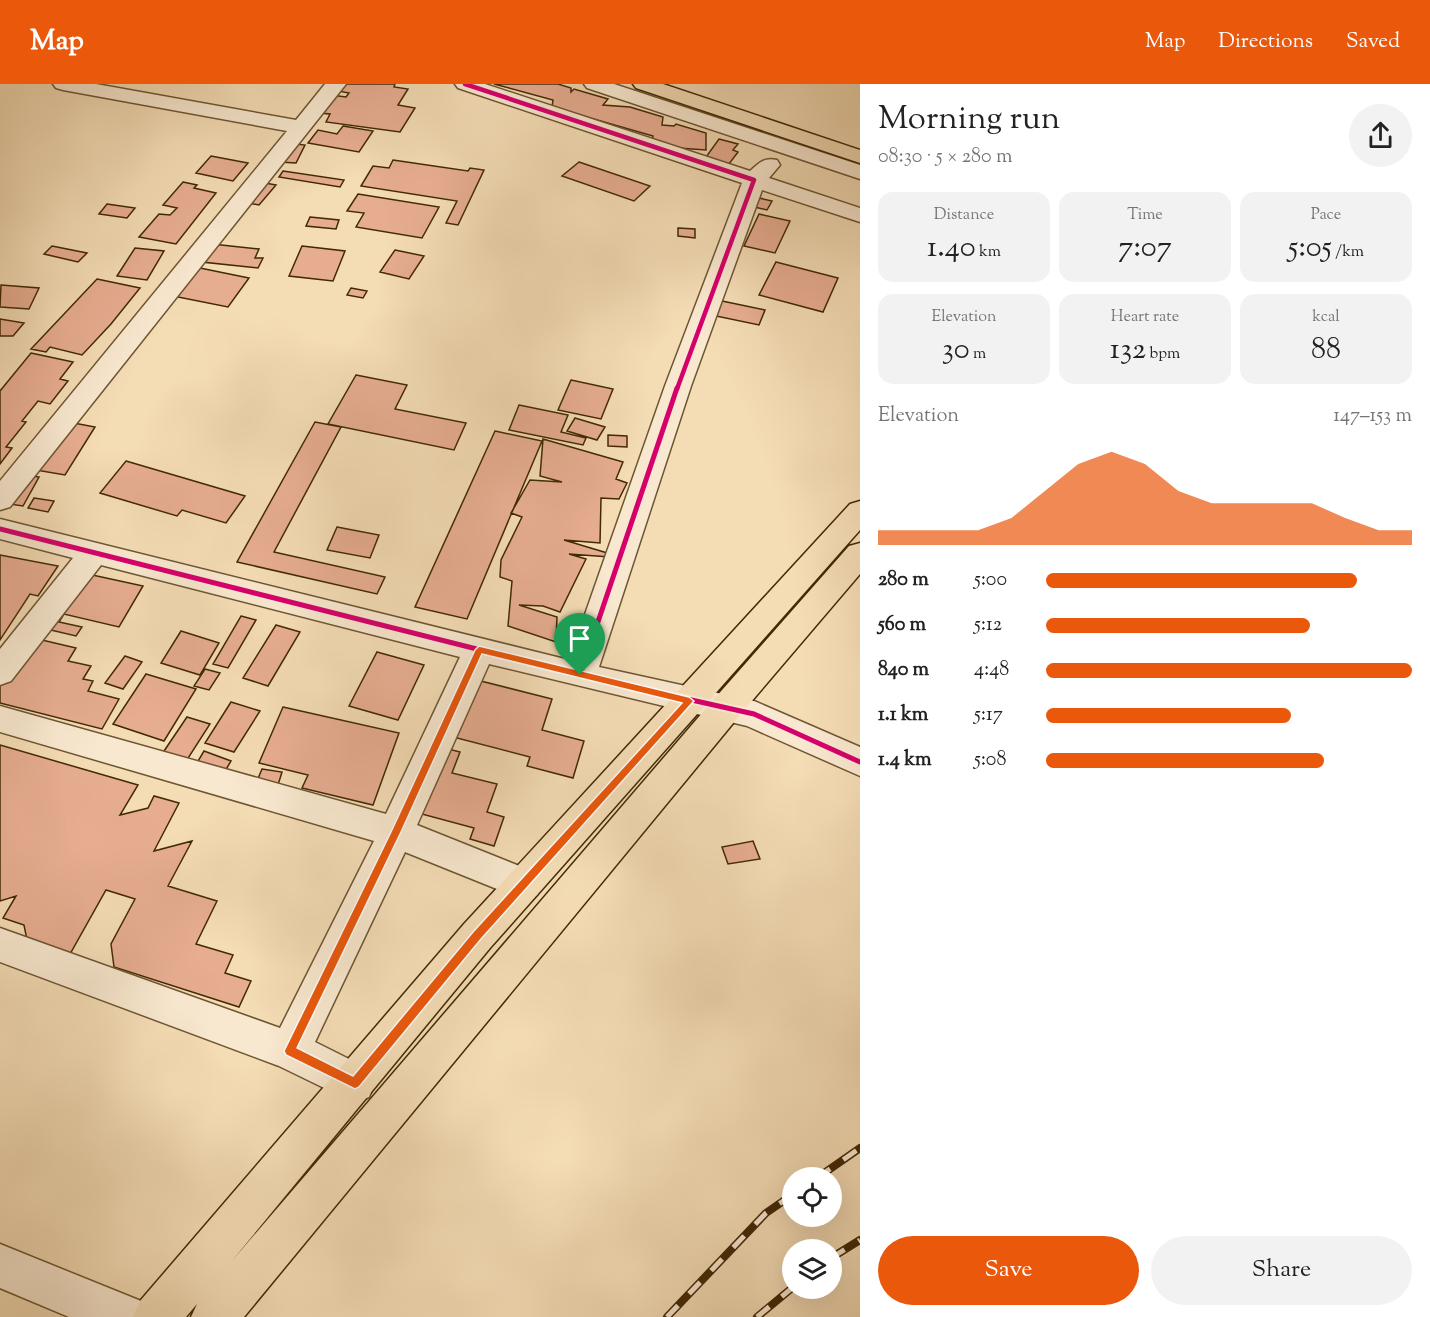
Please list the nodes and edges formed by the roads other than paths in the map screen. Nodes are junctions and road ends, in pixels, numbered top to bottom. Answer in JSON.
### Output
{"nodes":[{"id":1,"x":63,"y":84,"type":"edge"},
{"id":2,"x":336,"y":84,"type":"edge"},
{"id":3,"x":465,"y":84,"type":"edge"},
{"id":4,"x":594,"y":84,"type":"edge"},
{"id":5,"x":644,"y":84,"type":"edge"},
{"id":6,"x":698,"y":84,"type":"edge"},
{"id":7,"x":817,"y":121,"type":"dead end"},
{"id":8,"x":299,"y":127,"type":"junction"},
{"id":9,"x":793,"y":143,"type":"junction"},
{"id":10,"x":860,"y":157,"type":"edge"},
{"id":11,"x":860,"y":172,"type":"edge"},
{"id":12,"x":754,"y":180,"type":"junction"},
{"id":13,"x":860,"y":215,"type":"edge"},
{"id":14,"x":0,"y":500,"type":"edge"},
{"id":15,"x":860,"y":511,"type":"edge"},
{"id":16,"x":0,"y":529,"type":"edge"},
{"id":17,"x":94,"y":552,"type":"junction"},
{"id":18,"x":860,"y":554,"type":"edge"},
{"id":19,"x":479,"y":650,"type":"junction"},
{"id":20,"x":0,"y":672,"type":"edge"},
{"id":21,"x":580,"y":675,"type":"junction"},
{"id":22,"x":689,"y":701,"type":"junction"},
{"id":23,"x":727,"y":707,"type":"junction"},
{"id":24,"x":0,"y":718,"type":"edge"},
{"id":25,"x":860,"y":762,"type":"edge"},
{"id":26,"x":396,"y":832,"type":"junction"},
{"id":27,"x":524,"y":884,"type":"junction"},
{"id":28,"x":0,"y":945,"type":"edge"},
{"id":29,"x":290,"y":1051,"type":"junction"},
{"id":30,"x":355,"y":1083,"type":"junction"},
{"id":31,"x":0,"y":1266,"type":"edge"},
{"id":32,"x":125,"y":1317,"type":"edge"},
{"id":33,"x":156,"y":1317,"type":"edge"},
{"id":34,"x":214,"y":1317,"type":"edge"}],
"edges":[{"from":1,"to":8,"type":"street"},
{"from":2,"to":8,"type":"street"},
{"from":3,"to":12,"type":"street"},
{"from":4,"to":9,"type":"street"},
{"from":5,"to":9,"type":"main road"},
{"from":6,"to":7,"type":"main road"},
{"from":8,"to":14,"type":"street"},
{"from":9,"to":10,"type":"main road"},
{"from":9,"to":11,"type":"street"},
{"from":9,"to":12,"type":"street"},
{"from":12,"to":13,"type":"street"},
{"from":12,"to":21,"type":"street"},
{"from":15,"to":22,"type":"main road"},
{"from":16,"to":17,"type":"street"},
{"from":17,"to":19,"type":"street"},
{"from":17,"to":20,"type":"street"},
{"from":18,"to":23,"type":"main road"},
{"from":19,"to":21,"type":"street"},
{"from":19,"to":26,"type":"street"},
{"from":21,"to":22,"type":"street"},
{"from":22,"to":23,"type":"street"},
{"from":22,"to":27,"type":"main road"},
{"from":23,"to":25,"type":"street"},
{"from":23,"to":34,"type":"main road"},
{"from":24,"to":26,"type":"street"},
{"from":26,"to":27,"type":"street"},
{"from":26,"to":29,"type":"street"},
{"from":27,"to":30,"type":"main road"},
{"from":28,"to":29,"type":"street"},
{"from":29,"to":30,"type":"street"},
{"from":30,"to":33,"type":"main road"},
{"from":31,"to":32,"type":"street"}]}
